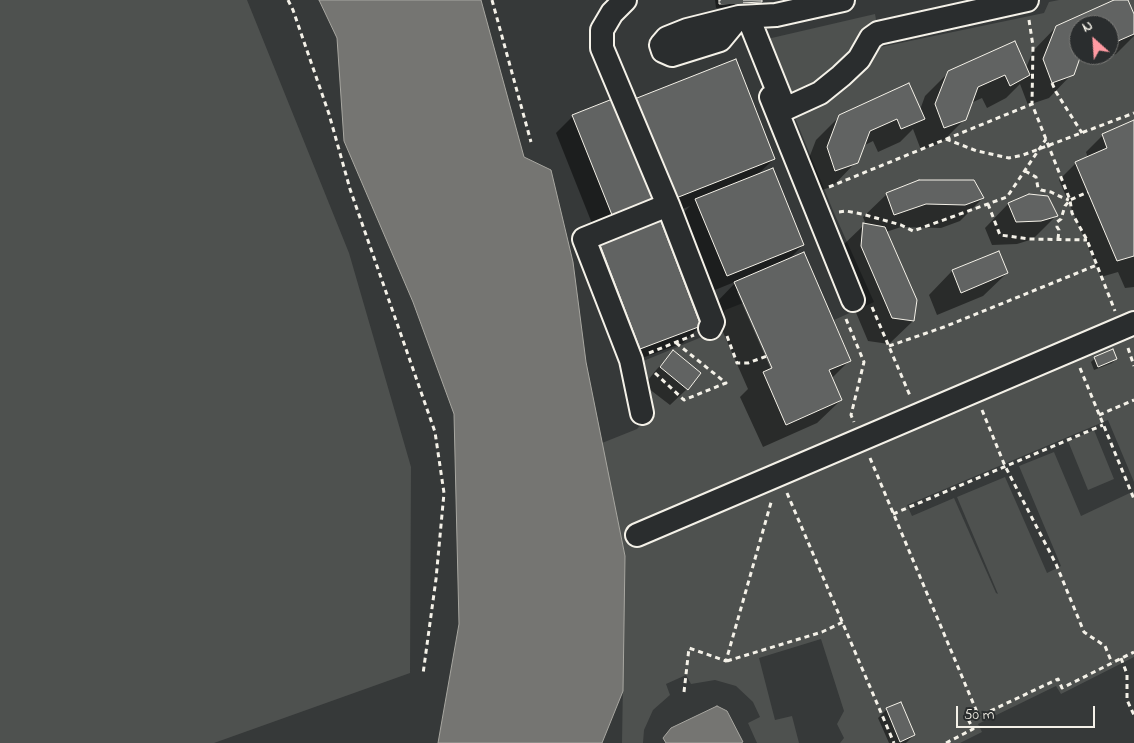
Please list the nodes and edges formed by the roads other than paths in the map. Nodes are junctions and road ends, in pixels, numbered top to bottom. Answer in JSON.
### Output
{"nodes":[{"id":1,"x":625,"y":0,"type":"edge"},
{"id":2,"x":843,"y":0,"type":"edge"},
{"id":3,"x":1025,"y":0,"type":"edge"},
{"id":4,"x":741,"y":10,"type":"junction"},
{"id":5,"x":668,"y":205,"type":"junction"},
{"id":6,"x":853,"y":300,"type":"road end"},
{"id":7,"x":1128,"y":325,"type":"edge"},
{"id":8,"x":710,"y":328,"type":"dead end"},
{"id":9,"x":642,"y":413,"type":"dead end"},
{"id":10,"x":637,"y":535,"type":"dead end"}],
"edges":[{"from":1,"to":5,"type":"street"},
{"from":2,"to":4,"type":"street"},
{"from":3,"to":4,"type":"street"},
{"from":4,"to":6,"type":"street"},
{"from":5,"to":8,"type":"street"},
{"from":5,"to":9,"type":"street"},
{"from":7,"to":10,"type":"street"}]}
